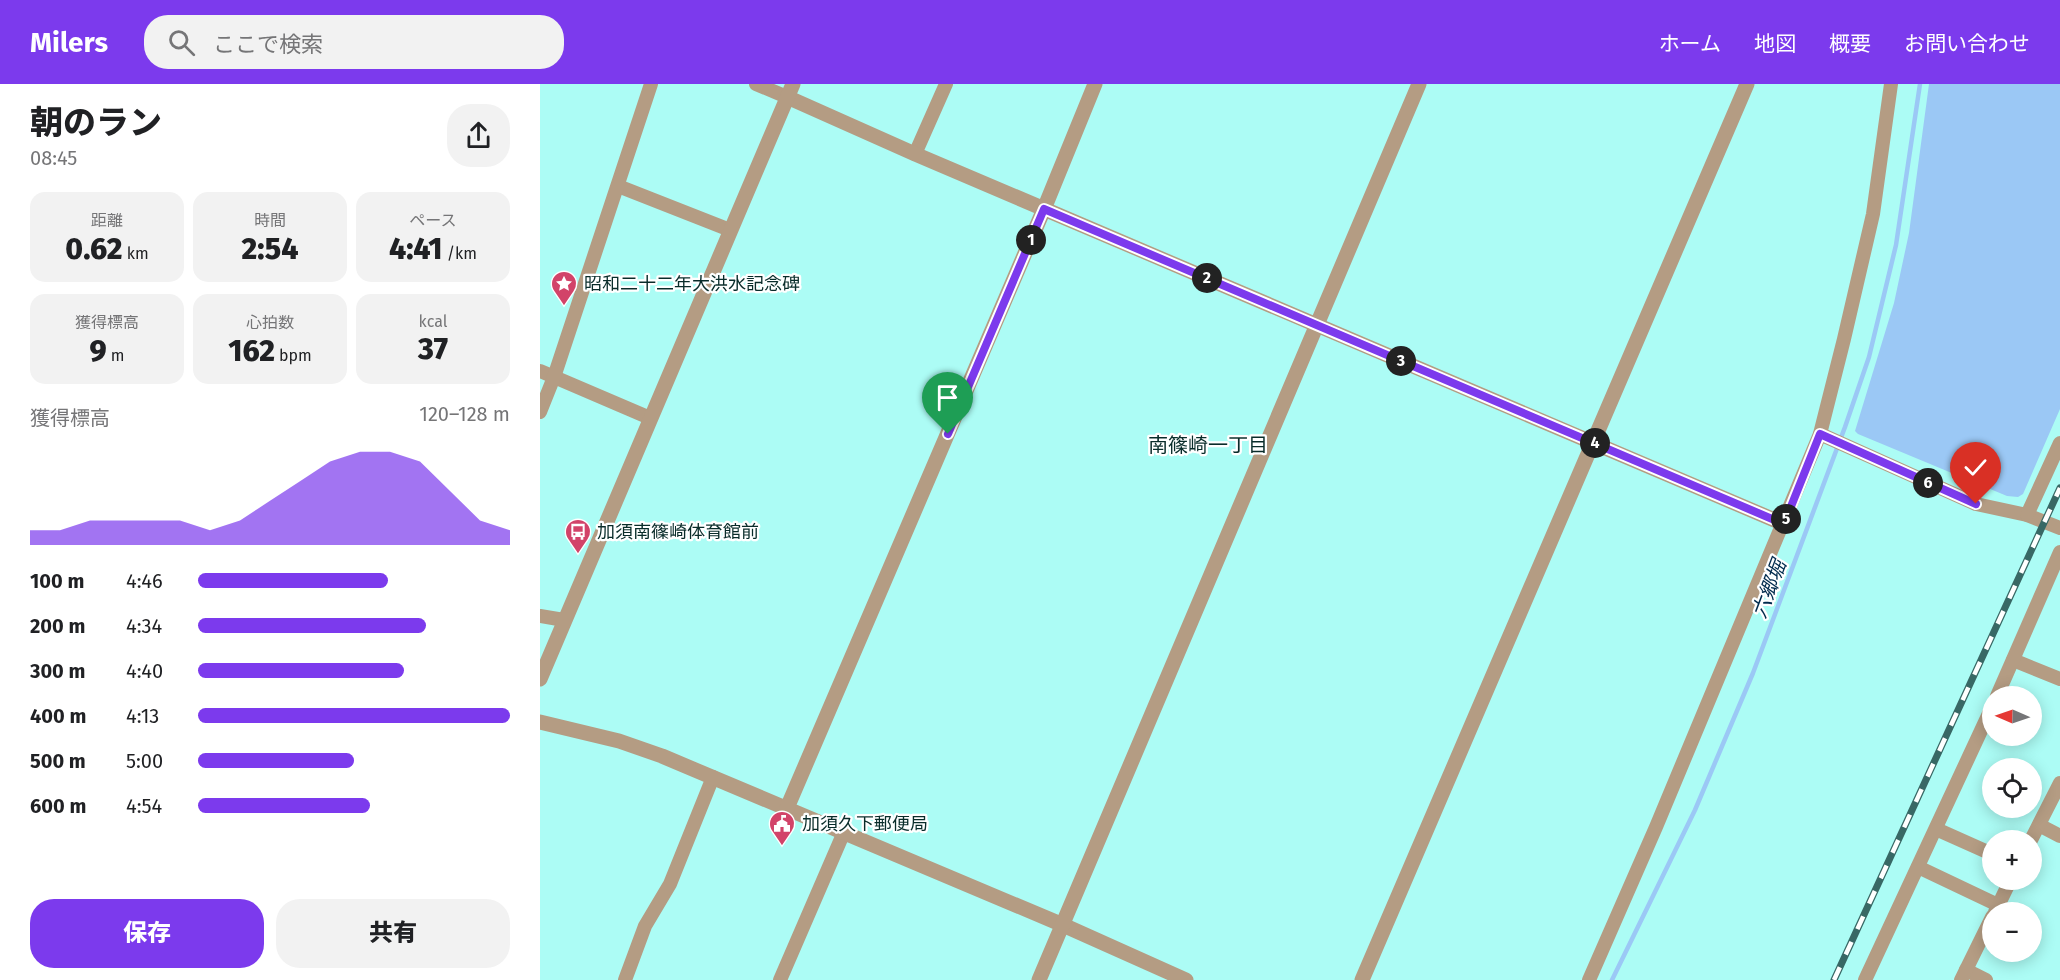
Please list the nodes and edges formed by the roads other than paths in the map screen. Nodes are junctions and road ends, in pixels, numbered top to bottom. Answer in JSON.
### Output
{"nodes":[{"id":1,"x":651,"y":84,"type":"edge"},
{"id":2,"x":756,"y":84,"type":"edge"},
{"id":3,"x":946,"y":84,"type":"edge"},
{"id":4,"x":1095,"y":84,"type":"edge"},
{"id":5,"x":1419,"y":84,"type":"edge"},
{"id":6,"x":1747,"y":84,"type":"edge"},
{"id":7,"x":1891,"y":84,"type":"edge"},
{"id":8,"x":790,"y":90,"type":"edge"},
{"id":9,"x":915,"y":154,"type":"junction"},
{"id":10,"x":618,"y":186,"type":"junction"},
{"id":11,"x":1044,"y":209,"type":"junction"},
{"id":12,"x":730,"y":230,"type":"junction"},
{"id":13,"x":1317,"y":325,"type":"junction"},
{"id":14,"x":540,"y":371,"type":"edge"},
{"id":15,"x":554,"y":377,"type":"junction"},
{"id":16,"x":540,"y":412,"type":"edge"},
{"id":17,"x":650,"y":418,"type":"junction"},
{"id":18,"x":1820,"y":434,"type":"junction"},
{"id":19,"x":1593,"y":443,"type":"junction"},
{"id":20,"x":2060,"y":444,"type":"edge"},
{"id":21,"x":2027,"y":515,"type":"junction"},
{"id":22,"x":1784,"y":524,"type":"junction"},
{"id":23,"x":2060,"y":528,"type":"edge"},
{"id":24,"x":2060,"y":552,"type":"edge"},
{"id":25,"x":540,"y":616,"type":"edge"},
{"id":26,"x":564,"y":620,"type":"junction"},
{"id":27,"x":2013,"y":660,"type":"junction"},
{"id":28,"x":540,"y":679,"type":"edge"},
{"id":29,"x":2060,"y":679,"type":"edge"},
{"id":30,"x":2001,"y":686,"type":"edge"},
{"id":31,"x":540,"y":722,"type":"edge"},
{"id":32,"x":1982,"y":729,"type":"edge"},
{"id":33,"x":713,"y":777,"type":"junction"},
{"id":34,"x":2060,"y":783,"type":"edge"},
{"id":35,"x":787,"y":808,"type":"junction"},
{"id":36,"x":2039,"y":825,"type":"junction"},
{"id":37,"x":1936,"y":829,"type":"junction"},
{"id":38,"x":2036,"y":830,"type":"edge"},
{"id":39,"x":844,"y":832,"type":"junction"},
{"id":40,"x":2060,"y":836,"type":"edge"},
{"id":41,"x":1982,"y":850,"type":"edge"},
{"id":42,"x":1918,"y":867,"type":"junction"},
{"id":43,"x":1982,"y":904,"type":"edge"},
{"id":44,"x":1063,"y":925,"type":"junction"},
{"id":45,"x":1982,"y":937,"type":"edge"},
{"id":46,"x":1963,"y":975,"type":"edge"},
{"id":47,"x":625,"y":980,"type":"edge"},
{"id":48,"x":780,"y":980,"type":"edge"},
{"id":49,"x":1039,"y":980,"type":"edge"},
{"id":50,"x":1186,"y":980,"type":"edge"},
{"id":51,"x":1362,"y":980,"type":"edge"},
{"id":52,"x":1589,"y":980,"type":"edge"},
{"id":53,"x":1865,"y":980,"type":"edge"},
{"id":54,"x":1986,"y":980,"type":"edge"}],
"edges":[{"from":1,"to":10,"type":"street"},
{"from":2,"to":8,"type":"street"},
{"from":3,"to":9,"type":"street"},
{"from":4,"to":11,"type":"street"},
{"from":5,"to":13,"type":"street"},
{"from":6,"to":19,"type":"street"},
{"from":7,"to":18,"type":"street"},
{"from":8,"to":9,"type":"street"},
{"from":8,"to":12,"type":"street"},
{"from":9,"to":11,"type":"street"},
{"from":10,"to":12,"type":"street"},
{"from":10,"to":15,"type":"street"},
{"from":11,"to":13,"type":"street"},
{"from":11,"to":35,"type":"street"},
{"from":12,"to":17,"type":"street"},
{"from":13,"to":19,"type":"street"},
{"from":13,"to":44,"type":"street"},
{"from":14,"to":15,"type":"street"},
{"from":15,"to":16,"type":"street"},
{"from":15,"to":17,"type":"street"},
{"from":17,"to":26,"type":"street"},
{"from":18,"to":21,"type":"street"},
{"from":18,"to":22,"type":"street"},
{"from":19,"to":22,"type":"street"},
{"from":19,"to":51,"type":"street"},
{"from":20,"to":21,"type":"street"},
{"from":21,"to":23,"type":"street"},
{"from":22,"to":52,"type":"street"},
{"from":24,"to":27,"type":"street"},
{"from":25,"to":26,"type":"street"},
{"from":26,"to":28,"type":"street"},
{"from":27,"to":29,"type":"street"},
{"from":27,"to":30,"type":"street"},
{"from":31,"to":33,"type":"street"},
{"from":32,"to":37,"type":"street"},
{"from":33,"to":35,"type":"street"},
{"from":33,"to":47,"type":"street"},
{"from":34,"to":36,"type":"street"},
{"from":35,"to":39,"type":"street"},
{"from":36,"to":38,"type":"street"},
{"from":36,"to":40,"type":"street"},
{"from":37,"to":41,"type":"street"},
{"from":37,"to":42,"type":"street"},
{"from":39,"to":44,"type":"street"},
{"from":39,"to":48,"type":"street"},
{"from":42,"to":43,"type":"street"},
{"from":42,"to":53,"type":"street"},
{"from":44,"to":49,"type":"street"},
{"from":44,"to":50,"type":"street"},
{"from":45,"to":46,"type":"street"},
{"from":46,"to":54,"type":"street"}]}
